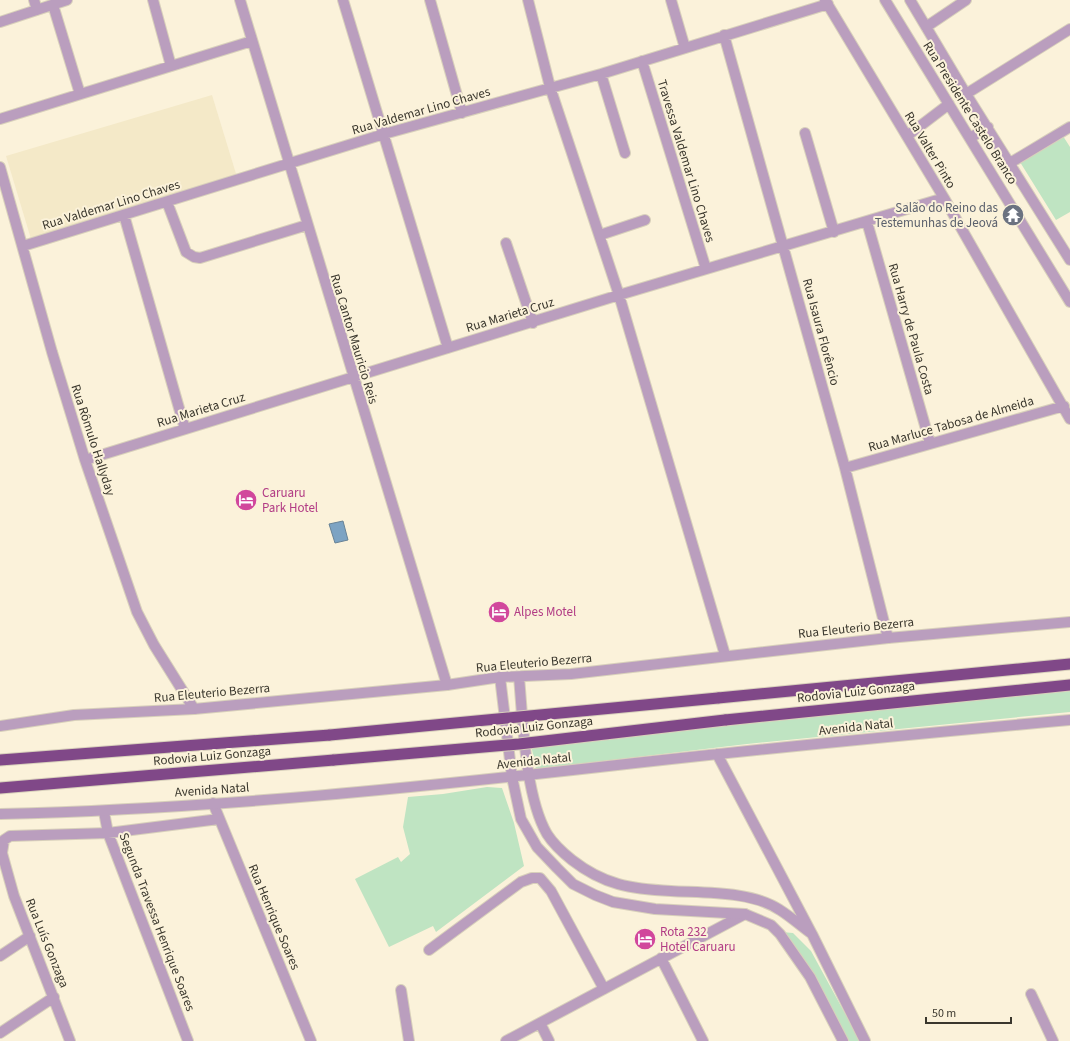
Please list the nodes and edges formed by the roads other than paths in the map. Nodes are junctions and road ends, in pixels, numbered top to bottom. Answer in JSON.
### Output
{"nodes":[{"id":1,"x":67,"y":0,"type":"edge"},
{"id":2,"x":153,"y":0,"type":"edge"},
{"id":3,"x":240,"y":0,"type":"edge"},
{"id":4,"x":343,"y":0,"type":"edge"},
{"id":5,"x":430,"y":0,"type":"edge"},
{"id":6,"x":528,"y":0,"type":"edge"},
{"id":7,"x":671,"y":0,"type":"edge"},
{"id":8,"x":885,"y":0,"type":"edge"},
{"id":9,"x":910,"y":0,"type":"edge"},
{"id":10,"x":966,"y":0,"type":"edge"},
{"id":11,"x":827,"y":2,"type":"edge"},
{"id":12,"x":36,"y":5,"type":"edge"},
{"id":13,"x":53,"y":5,"type":"junction"},
{"id":14,"x":0,"y":22,"type":"edge"},
{"id":15,"x":926,"y":27,"type":"junction"},
{"id":16,"x":1070,"y":29,"type":"edge"},
{"id":17,"x":724,"y":36,"type":"junction"},
{"id":18,"x":252,"y":42,"type":"junction"},
{"id":19,"x":685,"y":48,"type":"junction"},
{"id":20,"x":642,"y":60,"type":"junction"},
{"id":21,"x":170,"y":66,"type":"junction"},
{"id":22,"x":601,"y":74,"type":"junction"},
{"id":23,"x":550,"y":87,"type":"junction"},
{"id":24,"x":80,"y":94,"type":"junction"},
{"id":25,"x":966,"y":94,"type":"junction"},
{"id":26,"x":949,"y":104,"type":"junction"},
{"id":27,"x":462,"y":113,"type":"junction"},
{"id":28,"x":0,"y":119,"type":"edge"},
{"id":29,"x":988,"y":127,"type":"junction"},
{"id":30,"x":1068,"y":132,"type":"edge"},
{"id":31,"x":805,"y":133,"type":"dead end"},
{"id":32,"x":384,"y":134,"type":"junction"},
{"id":33,"x":906,"y":136,"type":"junction"},
{"id":34,"x":970,"y":138,"type":"junction"},
{"id":35,"x":625,"y":153,"type":"dead end"},
{"id":36,"x":1010,"y":163,"type":"junction"},
{"id":37,"x":288,"y":164,"type":"junction"},
{"id":38,"x":0,"y":167,"type":"edge"},
{"id":39,"x":944,"y":198,"type":"junction"},
{"id":40,"x":167,"y":202,"type":"junction"},
{"id":41,"x":124,"y":215,"type":"junction"},
{"id":42,"x":645,"y":220,"type":"dead end"},
{"id":43,"x":867,"y":222,"type":"junction"},
{"id":44,"x":306,"y":225,"type":"junction"},
{"id":45,"x":834,"y":232,"type":"junction"},
{"id":46,"x":600,"y":236,"type":"junction"},
{"id":47,"x":506,"y":242,"type":"dead end"},
{"id":48,"x":23,"y":246,"type":"junction"},
{"id":49,"x":785,"y":246,"type":"junction"},
{"id":50,"x":1070,"y":260,"type":"edge"},
{"id":51,"x":706,"y":269,"type":"junction"},
{"id":52,"x":619,"y":295,"type":"junction"},
{"id":53,"x":1070,"y":302,"type":"edge"},
{"id":54,"x":533,"y":323,"type":"junction"},
{"id":55,"x":448,"y":348,"type":"junction"},
{"id":56,"x":352,"y":377,"type":"junction"},
{"id":57,"x":1064,"y":406,"type":"junction"},
{"id":58,"x":1070,"y":419,"type":"edge"},
{"id":59,"x":185,"y":429,"type":"junction"},
{"id":60,"x":930,"y":443,"type":"junction"},
{"id":61,"x":85,"y":460,"type":"junction"},
{"id":62,"x":845,"y":468,"type":"junction"},
{"id":63,"x":1070,"y":622,"type":"edge"},
{"id":64,"x":888,"y":638,"type":"junction"},
{"id":65,"x":725,"y":655,"type":"junction"},
{"id":66,"x":1070,"y":664,"type":"edge"},
{"id":67,"x":500,"y":677,"type":"junction"},
{"id":68,"x":519,"y":677,"type":"junction"},
{"id":69,"x":446,"y":685,"type":"junction"},
{"id":70,"x":1070,"y":685,"type":"edge"},
{"id":71,"x":194,"y":709,"type":"junction"},
{"id":72,"x":1070,"y":720,"type":"edge"},
{"id":73,"x":0,"y":726,"type":"edge"},
{"id":74,"x":717,"y":754,"type":"junction"},
{"id":75,"x":0,"y":760,"type":"edge"},
{"id":76,"x":530,"y":775,"type":"junction"},
{"id":77,"x":512,"y":777,"type":"junction"},
{"id":78,"x":0,"y":788,"type":"edge"},
{"id":79,"x":213,"y":803,"type":"junction"},
{"id":80,"x":104,"y":812,"type":"junction"},
{"id":81,"x":0,"y":814,"type":"edge"},
{"id":82,"x":218,"y":819,"type":"junction"},
{"id":83,"x":108,"y":833,"type":"junction"},
{"id":84,"x":745,"y":914,"type":"junction"},
{"id":85,"x":812,"y":934,"type":"junction"},
{"id":86,"x":30,"y":936,"type":"junction"},
{"id":87,"x":429,"y":950,"type":"dead end"},
{"id":88,"x":0,"y":956,"type":"edge"},
{"id":89,"x":661,"y":958,"type":"junction"},
{"id":90,"x":604,"y":989,"type":"junction"},
{"id":91,"x":401,"y":990,"type":"dead end"},
{"id":92,"x":1031,"y":994,"type":"dead end"},
{"id":93,"x":54,"y":997,"type":"junction"},
{"id":94,"x":540,"y":1023,"type":"junction"},
{"id":95,"x":0,"y":1033,"type":"edge"},
{"id":96,"x":70,"y":1041,"type":"edge"},
{"id":97,"x":188,"y":1041,"type":"edge"},
{"id":98,"x":311,"y":1041,"type":"edge"},
{"id":99,"x":409,"y":1041,"type":"edge"},
{"id":100,"x":506,"y":1041,"type":"edge"},
{"id":101,"x":549,"y":1041,"type":"edge"},
{"id":102,"x":703,"y":1041,"type":"edge"},
{"id":103,"x":843,"y":1041,"type":"edge"},
{"id":104,"x":865,"y":1041,"type":"edge"},
{"id":105,"x":1053,"y":1041,"type":"edge"}],
"edges":[{"from":1,"to":13,"type":"street"},
{"from":2,"to":21,"type":"street"},
{"from":3,"to":18,"type":"street","name":"Rua Cantor Mauricio Reis"},
{"from":4,"to":32,"type":"street"},
{"from":5,"to":27,"type":"street"},
{"from":6,"to":23,"type":"street"},
{"from":7,"to":19,"type":"street"},
{"from":8,"to":26,"type":"street","name":"Rua Presidente Castelo Branco"},
{"from":9,"to":15,"type":"street","name":"Rua Presidente Castelo Branco"},
{"from":10,"to":15,"type":"street"},
{"from":11,"to":17,"type":"street","name":"Rua Valdemar Lino Chaves"},
{"from":11,"to":33,"type":"street","name":"Rua Valter Pinto"},
{"from":12,"to":13,"type":"street"},
{"from":12,"to":14,"type":"street"},
{"from":13,"to":24,"type":"street"},
{"from":15,"to":25,"type":"street","name":"Rua Presidente Castelo Branco"},
{"from":16,"to":25,"type":"street"},
{"from":17,"to":19,"type":"street","name":"Rua Valdemar Lino Chaves"},
{"from":17,"to":49,"type":"street","name":"Rua Isaura Florêncio"},
{"from":18,"to":21,"type":"street"},
{"from":18,"to":37,"type":"street","name":"Rua Cantor Mauricio Reis"},
{"from":19,"to":20,"type":"street","name":"Rua Valdemar Lino Chaves"},
{"from":20,"to":22,"type":"street","name":"Rua Valdemar Lino Chaves"},
{"from":20,"to":51,"type":"street","name":"Travessa Valdemar Lino Chaves"},
{"from":21,"to":24,"type":"street"},
{"from":22,"to":23,"type":"street","name":"Rua Valdemar Lino Chaves"},
{"from":22,"to":35,"type":"street"},
{"from":23,"to":27,"type":"street","name":"Rua Valdemar Lino Chaves"},
{"from":23,"to":46,"type":"street"},
{"from":24,"to":28,"type":"street"},
{"from":25,"to":29,"type":"street","name":"Rua Presidente Castelo Branco"},
{"from":26,"to":33,"type":"street"},
{"from":26,"to":34,"type":"street","name":"Rua Presidente Castelo Branco"},
{"from":27,"to":32,"type":"street","name":"Rua Valdemar Lino Chaves"},
{"from":29,"to":34,"type":"street"},
{"from":29,"to":36,"type":"street","name":"Rua Presidente Castelo Branco"},
{"from":30,"to":36,"type":"street"},
{"from":31,"to":45,"type":"street"},
{"from":32,"to":37,"type":"street","name":"Rua Valdemar Lino Chaves"},
{"from":32,"to":55,"type":"street"},
{"from":33,"to":39,"type":"street","name":"Rua Valter Pinto"},
{"from":34,"to":53,"type":"street","name":"Rua Presidente Castelo Branco"},
{"from":36,"to":50,"type":"street","name":"Rua Presidente Castelo Branco"},
{"from":37,"to":40,"type":"street","name":"Rua Valdemar Lino Chaves"},
{"from":37,"to":44,"type":"street","name":"Rua Cantor Mauricio Reis"},
{"from":38,"to":48,"type":"street","name":"Rua Rômulo Hallyday"},
{"from":39,"to":43,"type":"street","name":"Rua Marieta Cruz"},
{"from":39,"to":57,"type":"street","name":"Rua Valter Pinto"},
{"from":40,"to":41,"type":"street","name":"Rua Valdemar Lino Chaves"},
{"from":40,"to":44,"type":"street"},
{"from":41,"to":48,"type":"street","name":"Rua Valdemar Lino Chaves"},
{"from":41,"to":59,"type":"street"},
{"from":42,"to":46,"type":"street"},
{"from":43,"to":45,"type":"street","name":"Rua Marieta Cruz"},
{"from":43,"to":60,"type":"street","name":"Rua Harry de Paula Costa"},
{"from":44,"to":56,"type":"street","name":"Rua Cantor Mauricio Reis"},
{"from":45,"to":49,"type":"street","name":"Rua Marieta Cruz"},
{"from":46,"to":52,"type":"street"},
{"from":47,"to":54,"type":"street"},
{"from":48,"to":61,"type":"street","name":"Rua Rômulo Hallyday"},
{"from":49,"to":51,"type":"street","name":"Rua Marieta Cruz"},
{"from":49,"to":62,"type":"street","name":"Rua Isaura Florêncio"},
{"from":51,"to":52,"type":"street","name":"Rua Marieta Cruz"},
{"from":52,"to":54,"type":"street","name":"Rua Marieta Cruz"},
{"from":52,"to":65,"type":"street"},
{"from":54,"to":55,"type":"street","name":"Rua Marieta Cruz"},
{"from":55,"to":56,"type":"street","name":"Rua Marieta Cruz"},
{"from":56,"to":59,"type":"street","name":"Rua Marieta Cruz"},
{"from":56,"to":69,"type":"street","name":"Rua Cantor Mauricio Reis"},
{"from":57,"to":58,"type":"street","name":"Rua Valter Pinto"},
{"from":57,"to":60,"type":"street","name":"Rua Marluce Tabosa de Almeida"},
{"from":59,"to":61,"type":"street","name":"Rua Marieta Cruz"},
{"from":60,"to":62,"type":"street","name":"Rua Marluce Tabosa de Almeida"},
{"from":61,"to":71,"type":"street","name":"Rua Rômulo Hallyday"},
{"from":62,"to":64,"type":"street","name":"Rua Isaura Florêncio"},
{"from":63,"to":64,"type":"street","name":"Rua Eleuterio Bezerra"},
{"from":64,"to":65,"type":"street","name":"Rua Eleuterio Bezerra"},
{"from":65,"to":68,"type":"street","name":"Rua Eleuterio Bezerra"},
{"from":66,"to":75,"type":"highway","name":"Rodovia Luiz Gonzaga","bridge":true},
{"from":67,"to":68,"type":"street","name":"Rua Eleuterio Bezerra"},
{"from":67,"to":69,"type":"street","name":"Rua Eleuterio Bezerra"},
{"from":67,"to":77,"type":"street"},
{"from":68,"to":76,"type":"street"},
{"from":69,"to":71,"type":"street","name":"Rua Eleuterio Bezerra"},
{"from":70,"to":78,"type":"highway","name":"Rodovia Luiz Gonzaga","bridge":true},
{"from":71,"to":73,"type":"street","name":"Rua Eleuterio Bezerra"},
{"from":72,"to":74,"type":"street","name":"Avenida Natal"},
{"from":74,"to":76,"type":"street","name":"Avenida Natal"},
{"from":74,"to":85,"type":"street"},
{"from":76,"to":77,"type":"street","name":"Avenida Natal"},
{"from":76,"to":85,"type":"street"},
{"from":77,"to":79,"type":"street","name":"Avenida Natal"},
{"from":77,"to":84,"type":"street"},
{"from":79,"to":80,"type":"street","name":"Avenida Natal"},
{"from":79,"to":82,"type":"street","name":"Rua Henrique Soares"},
{"from":80,"to":81,"type":"street","name":"Avenida Natal"},
{"from":80,"to":83,"type":"street","name":"Segunda Travessa Henrique Soares"},
{"from":82,"to":83,"type":"street"},
{"from":82,"to":98,"type":"street","name":"Rua Henrique Soares"},
{"from":83,"to":86,"type":"street","name":"Rua Luís Gonzaga"},
{"from":83,"to":97,"type":"street","name":"Segunda Travessa Henrique Soares"},
{"from":84,"to":89,"type":"street"},
{"from":84,"to":103,"type":"street"},
{"from":85,"to":104,"type":"street"},
{"from":86,"to":88,"type":"street"},
{"from":86,"to":93,"type":"street","name":"Rua Luís Gonzaga"},
{"from":87,"to":90,"type":"street"},
{"from":89,"to":90,"type":"street"},
{"from":89,"to":102,"type":"street"},
{"from":90,"to":94,"type":"street"},
{"from":91,"to":99,"type":"street"},
{"from":92,"to":105,"type":"street"},
{"from":93,"to":95,"type":"street"},
{"from":93,"to":96,"type":"street","name":"Rua Luís Gonzaga"},
{"from":94,"to":100,"type":"street"},
{"from":94,"to":101,"type":"street"}]}
